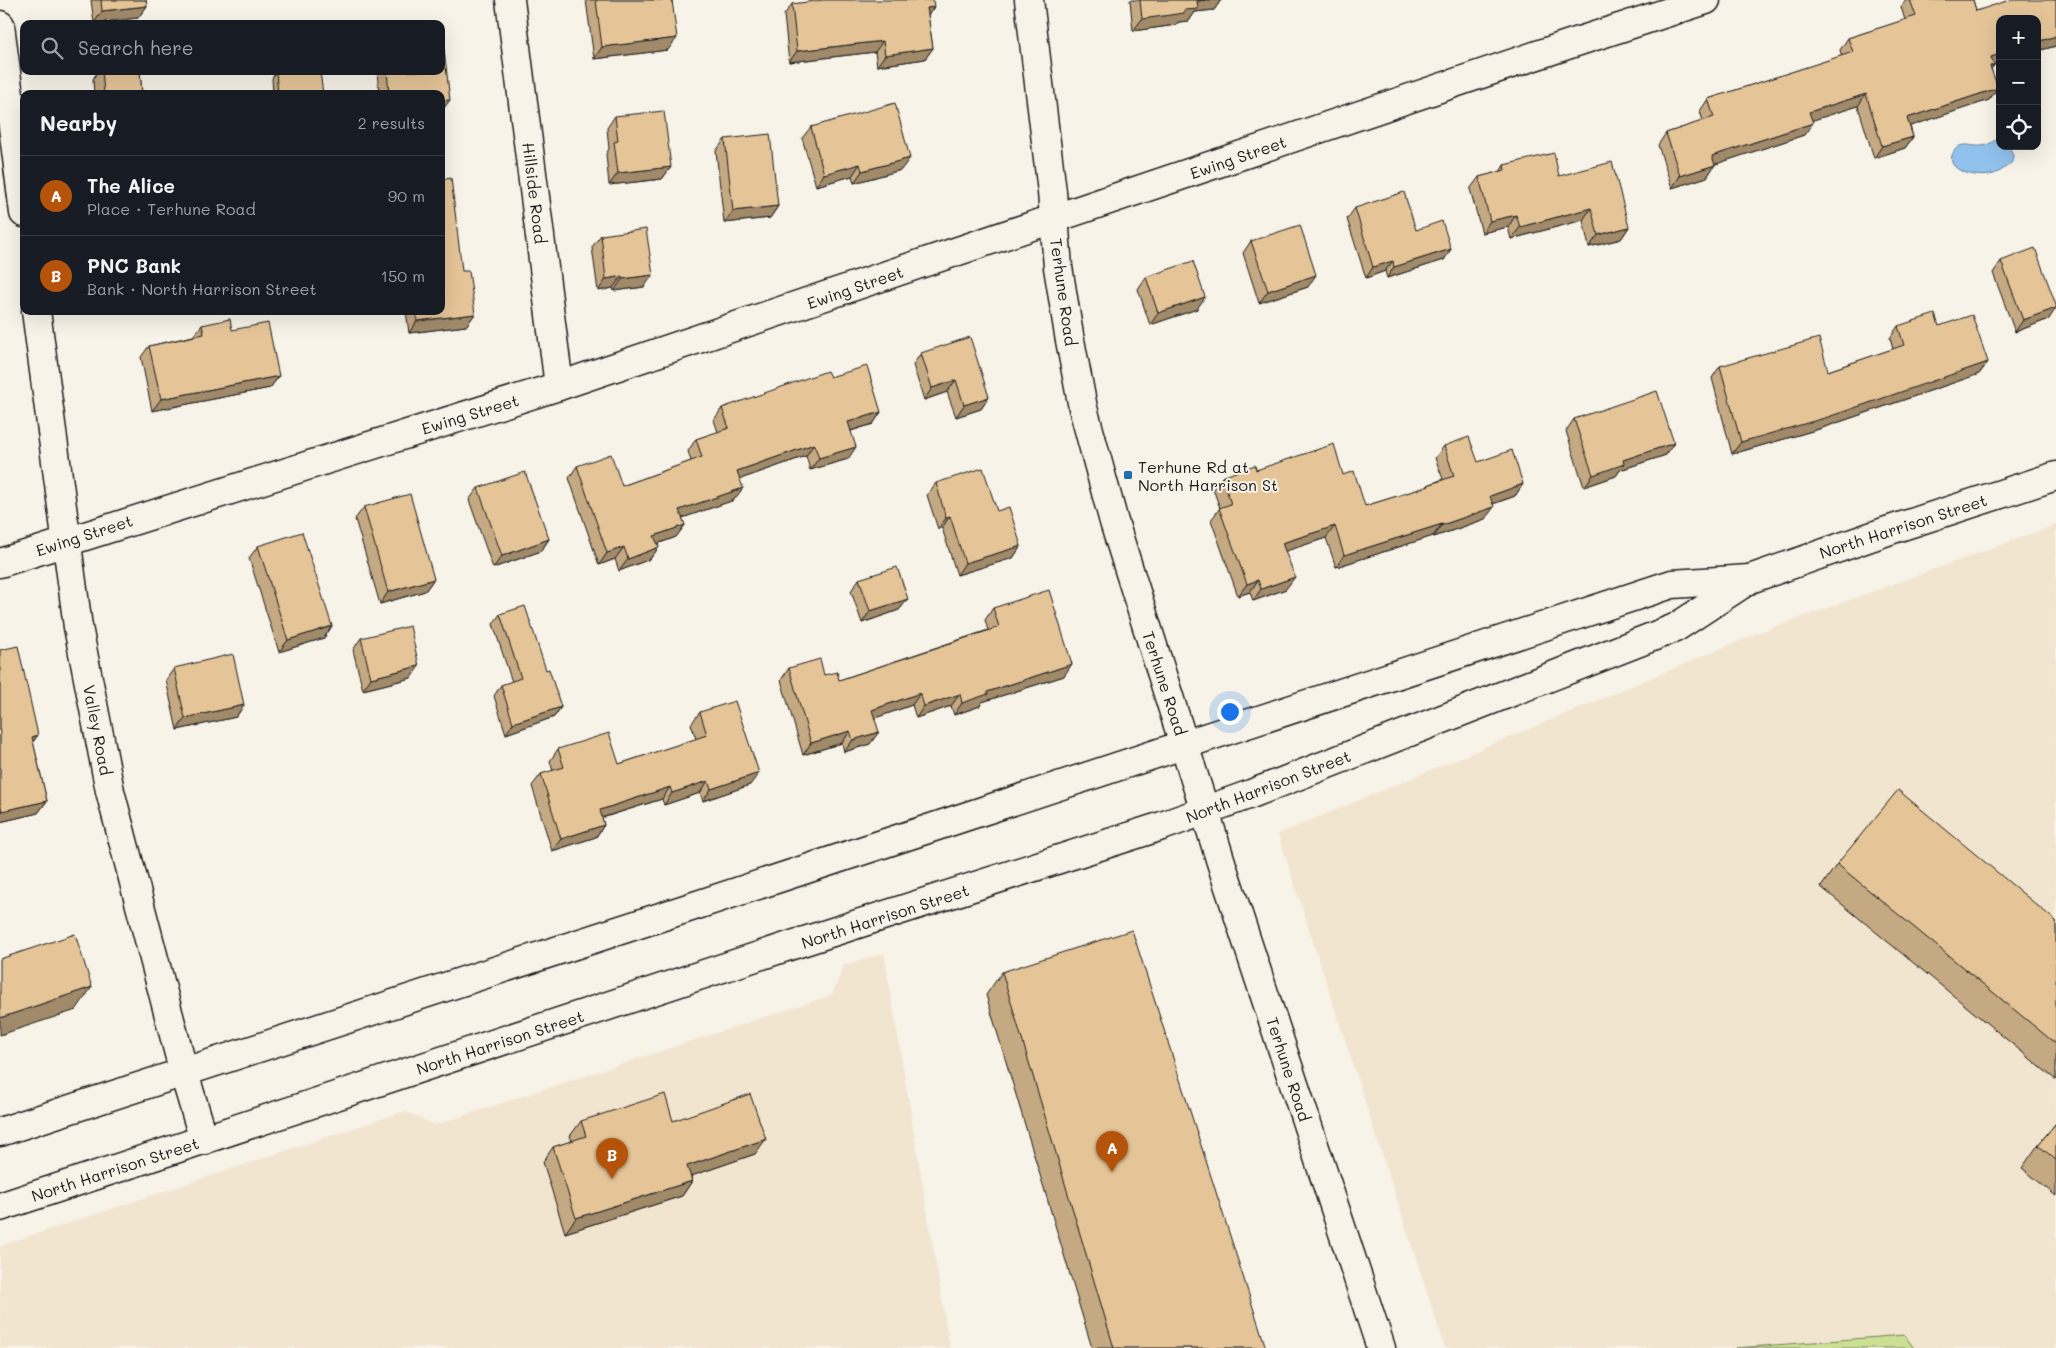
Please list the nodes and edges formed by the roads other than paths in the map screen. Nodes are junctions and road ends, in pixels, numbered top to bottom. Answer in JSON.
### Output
{"nodes":[{"id":1,"x":510,"y":0,"type":"edge"},
{"id":2,"x":1029,"y":0,"type":"edge"},
{"id":3,"x":1706,"y":0,"type":"edge"},
{"id":4,"x":0,"y":25,"type":"edge"},
{"id":5,"x":20,"y":182,"type":"edge"},
{"id":6,"x":1054,"y":220,"type":"junction"},
{"id":7,"x":37,"y":315,"type":"edge"},
{"id":8,"x":560,"y":386,"type":"junction"},
{"id":9,"x":2056,"y":476,"type":"edge"},
{"id":10,"x":66,"y":540,"type":"junction"},
{"id":11,"x":0,"y":562,"type":"edge"},
{"id":12,"x":1750,"y":579,"type":"junction"},
{"id":13,"x":1184,"y":744,"type":"junction"},
{"id":14,"x":1205,"y":811,"type":"junction"},
{"id":15,"x":184,"y":1073,"type":"junction"},
{"id":16,"x":0,"y":1132,"type":"edge"},
{"id":17,"x":204,"y":1140,"type":"junction"},
{"id":18,"x":0,"y":1207,"type":"edge"},
{"id":19,"x":1381,"y":1348,"type":"edge"}],
"edges":[{"from":1,"to":8,"type":"street","name":"Hillside Road"},
{"from":2,"to":6,"type":"street","name":"Terhune Road"},
{"from":3,"to":6,"type":"street","name":"Ewing Street"},
{"from":4,"to":5,"type":"street"},
{"from":6,"to":8,"type":"street","name":"Ewing Street"},
{"from":6,"to":13,"type":"street","name":"Terhune Road"},
{"from":7,"to":10,"type":"street","name":"Valley Road"},
{"from":8,"to":10,"type":"street","name":"Ewing Street"},
{"from":9,"to":12,"type":"street","name":"North Harrison Street"},
{"from":10,"to":11,"type":"street","name":"Ewing Street"},
{"from":10,"to":15,"type":"street","name":"Valley Road"},
{"from":12,"to":13,"type":"street","name":"North Harrison Street"},
{"from":12,"to":14,"type":"street","name":"North Harrison Street"},
{"from":13,"to":14,"type":"street","name":"Terhune Road"},
{"from":13,"to":15,"type":"street","name":"North Harrison Street"},
{"from":14,"to":17,"type":"street","name":"North Harrison Street"},
{"from":14,"to":19,"type":"street","name":"Terhune Road"},
{"from":15,"to":16,"type":"street","name":"North Harrison Street"},
{"from":15,"to":17,"type":"street","name":"Valley Road"},
{"from":17,"to":18,"type":"street","name":"North Harrison Street"}]}
